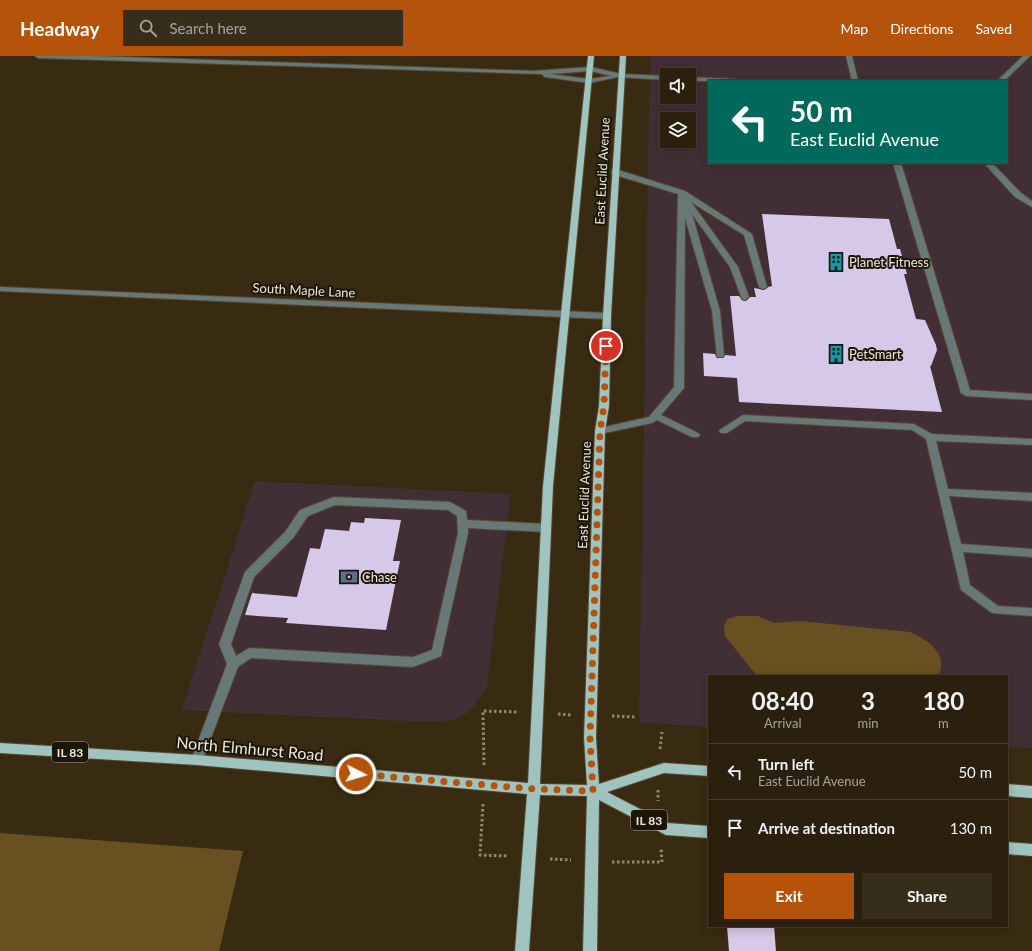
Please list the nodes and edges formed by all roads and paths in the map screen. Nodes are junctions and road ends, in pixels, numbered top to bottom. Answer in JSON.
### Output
{"nodes":[{"id":1,"x":38,"y":56,"type":"edge"},
{"id":2,"x":591,"y":56,"type":"edge"},
{"id":3,"x":623,"y":56,"type":"edge"},
{"id":4,"x":849,"y":56,"type":"edge"},
{"id":5,"x":1027,"y":56,"type":"edge"},
{"id":6,"x":590,"y":70,"type":"junction"},
{"id":7,"x":534,"y":73,"type":"junction"},
{"id":8,"x":622,"y":76,"type":"junction"},
{"id":9,"x":660,"y":78,"type":"edge"},
{"id":10,"x":696,"y":79,"type":"edge"},
{"id":11,"x":712,"y":80,"type":"edge"},
{"id":12,"x":855,"y":80,"type":"edge"},
{"id":13,"x":1001,"y":80,"type":"edge"},
{"id":14,"x":589,"y":81,"type":"junction"},
{"id":15,"x":897,"y":164,"type":"edge"},
{"id":16,"x":989,"y":164,"type":"edge"},
{"id":17,"x":615,"y":172,"type":"junction"},
{"id":18,"x":682,"y":193,"type":"junction"},
{"id":19,"x":1032,"y":205,"type":"edge"},
{"id":20,"x":763,"y":287,"type":"dead end"},
{"id":21,"x":0,"y":289,"type":"edge"},
{"id":22,"x":745,"y":297,"type":"dead end"},
{"id":23,"x":565,"y":314,"type":"junction"},
{"id":24,"x":607,"y":316,"type":"junction"},
{"id":25,"x":720,"y":354,"type":"dead end"},
{"id":26,"x":1032,"y":397,"type":"edge"},
{"id":27,"x":656,"y":416,"type":"junction"},
{"id":28,"x":600,"y":431,"type":"junction"},
{"id":29,"x":724,"y":431,"type":"dead end"},
{"id":30,"x":695,"y":435,"type":"dead end"},
{"id":31,"x":930,"y":437,"type":"junction"},
{"id":32,"x":1032,"y":442,"type":"edge"},
{"id":33,"x":943,"y":492,"type":"junction"},
{"id":34,"x":1032,"y":497,"type":"edge"},
{"id":35,"x":463,"y":524,"type":"junction"},
{"id":36,"x":546,"y":528,"type":"junction"},
{"id":37,"x":957,"y":548,"type":"junction"},
{"id":38,"x":1032,"y":553,"type":"edge"},
{"id":39,"x":1032,"y":612,"type":"edge"},
{"id":40,"x":233,"y":664,"type":"junction"},
{"id":41,"x":483,"y":711,"type":"dead end"},
{"id":42,"x":662,"y":732,"type":"dead end"},
{"id":43,"x":0,"y":748,"type":"edge"},
{"id":44,"x":197,"y":760,"type":"junction"},
{"id":45,"x":657,"y":770,"type":"junction"},
{"id":46,"x":708,"y":771,"type":"edge"},
{"id":47,"x":484,"y":784,"type":"junction"},
{"id":48,"x":534,"y":789,"type":"junction"},
{"id":49,"x":1008,"y":790,"type":"edge"},
{"id":50,"x":593,"y":791,"type":"junction"},
{"id":51,"x":1032,"y":792,"type":"edge"},
{"id":52,"x":659,"y":826,"type":"junction"},
{"id":53,"x":708,"y":832,"type":"edge"},
{"id":54,"x":1008,"y":848,"type":"edge"},
{"id":55,"x":1032,"y":850,"type":"edge"},
{"id":56,"x":529,"y":858,"type":"junction"},
{"id":57,"x":592,"y":862,"type":"junction"},
{"id":58,"x":522,"y":951,"type":"edge"},
{"id":59,"x":590,"y":951,"type":"edge"}],
"edges":[{"from":1,"to":7,"type":"street"},
{"from":2,"to":6,"type":"main road","name":"East Euclid Avenue"},
{"from":3,"to":8,"type":"main road","name":"East Euclid Avenue"},
{"from":4,"to":12,"type":"street"},
{"from":5,"to":13,"type":"street"},
{"from":6,"to":7,"type":"street"},
{"from":6,"to":8,"type":"street"},
{"from":6,"to":14,"type":"main road","name":"East Euclid Avenue"},
{"from":7,"to":14,"type":"street"},
{"from":8,"to":9,"type":"street"},
{"from":8,"to":14,"type":"street"},
{"from":8,"to":17,"type":"main road","name":"East Euclid Avenue"},
{"from":10,"to":11,"type":"street"},
{"from":14,"to":23,"type":"main road","name":"East Euclid Avenue"},
{"from":15,"to":26,"type":"street"},
{"from":16,"to":19,"type":"street"},
{"from":17,"to":18,"type":"street"},
{"from":17,"to":24,"type":"main road","name":"East Euclid Avenue"},
{"from":18,"to":20,"type":"street"},
{"from":18,"to":22,"type":"street"},
{"from":18,"to":25,"type":"street"},
{"from":18,"to":27,"type":"street"},
{"from":21,"to":23,"type":"street","name":"South Maple Lane"},
{"from":23,"to":24,"type":"street","name":"South Maple Lane"},
{"from":23,"to":36,"type":"main road","name":"East Euclid Avenue"},
{"from":24,"to":28,"type":"main road","name":"East Euclid Avenue"},
{"from":27,"to":28,"type":"street"},
{"from":27,"to":30,"type":"street"},
{"from":28,"to":50,"type":"main road","name":"East Euclid Avenue"},
{"from":29,"to":31,"type":"street"},
{"from":31,"to":32,"type":"street"},
{"from":31,"to":33,"type":"street"},
{"from":33,"to":34,"type":"street"},
{"from":33,"to":37,"type":"street"},
{"from":35,"to":36,"type":"street"},
{"from":35,"to":40,"type":"street"},
{"from":35,"to":40,"type":"street"},
{"from":36,"to":48,"type":"main road","name":"East Euclid Avenue"},
{"from":37,"to":38,"type":"street"},
{"from":37,"to":39,"type":"street"},
{"from":40,"to":44,"type":"street"},
{"from":41,"to":47,"type":"path"},
{"from":42,"to":45,"type":"path"},
{"from":43,"to":44,"type":"main road","name":"North Elmhurst Road","number":"IL 83"},
{"from":44,"to":47,"type":"main road","name":"North Elmhurst Road","number":"IL 83"},
{"from":45,"to":46,"type":"main road","name":"North Elmhurst Road","number":"IL 83"},
{"from":45,"to":50,"type":"main road","name":"North Elmhurst Road","number":"IL 83"},
{"from":45,"to":52,"type":"path"},
{"from":47,"to":48,"type":"main road","name":"North Elmhurst Road","number":"IL 83"},
{"from":47,"to":56,"type":"path"},
{"from":48,"to":50,"type":"main road","name":"North Elmhurst Road","number":"IL 83"},
{"from":48,"to":56,"type":"main road","name":"East Euclid Avenue"},
{"from":49,"to":51,"type":"main road"},
{"from":50,"to":52,"type":"main road","name":"North Elmhurst Road","number":"IL 83"},
{"from":50,"to":57,"type":"main road","name":"East Euclid Avenue"},
{"from":52,"to":53,"type":"main road","name":"North Elmhurst Road","number":"IL 83"},
{"from":52,"to":57,"type":"path"},
{"from":54,"to":55,"type":"main road"},
{"from":56,"to":57,"type":"path"},
{"from":56,"to":58,"type":"main road","name":"East Euclid Avenue"},
{"from":57,"to":59,"type":"main road","name":"East Euclid Avenue"}]}
